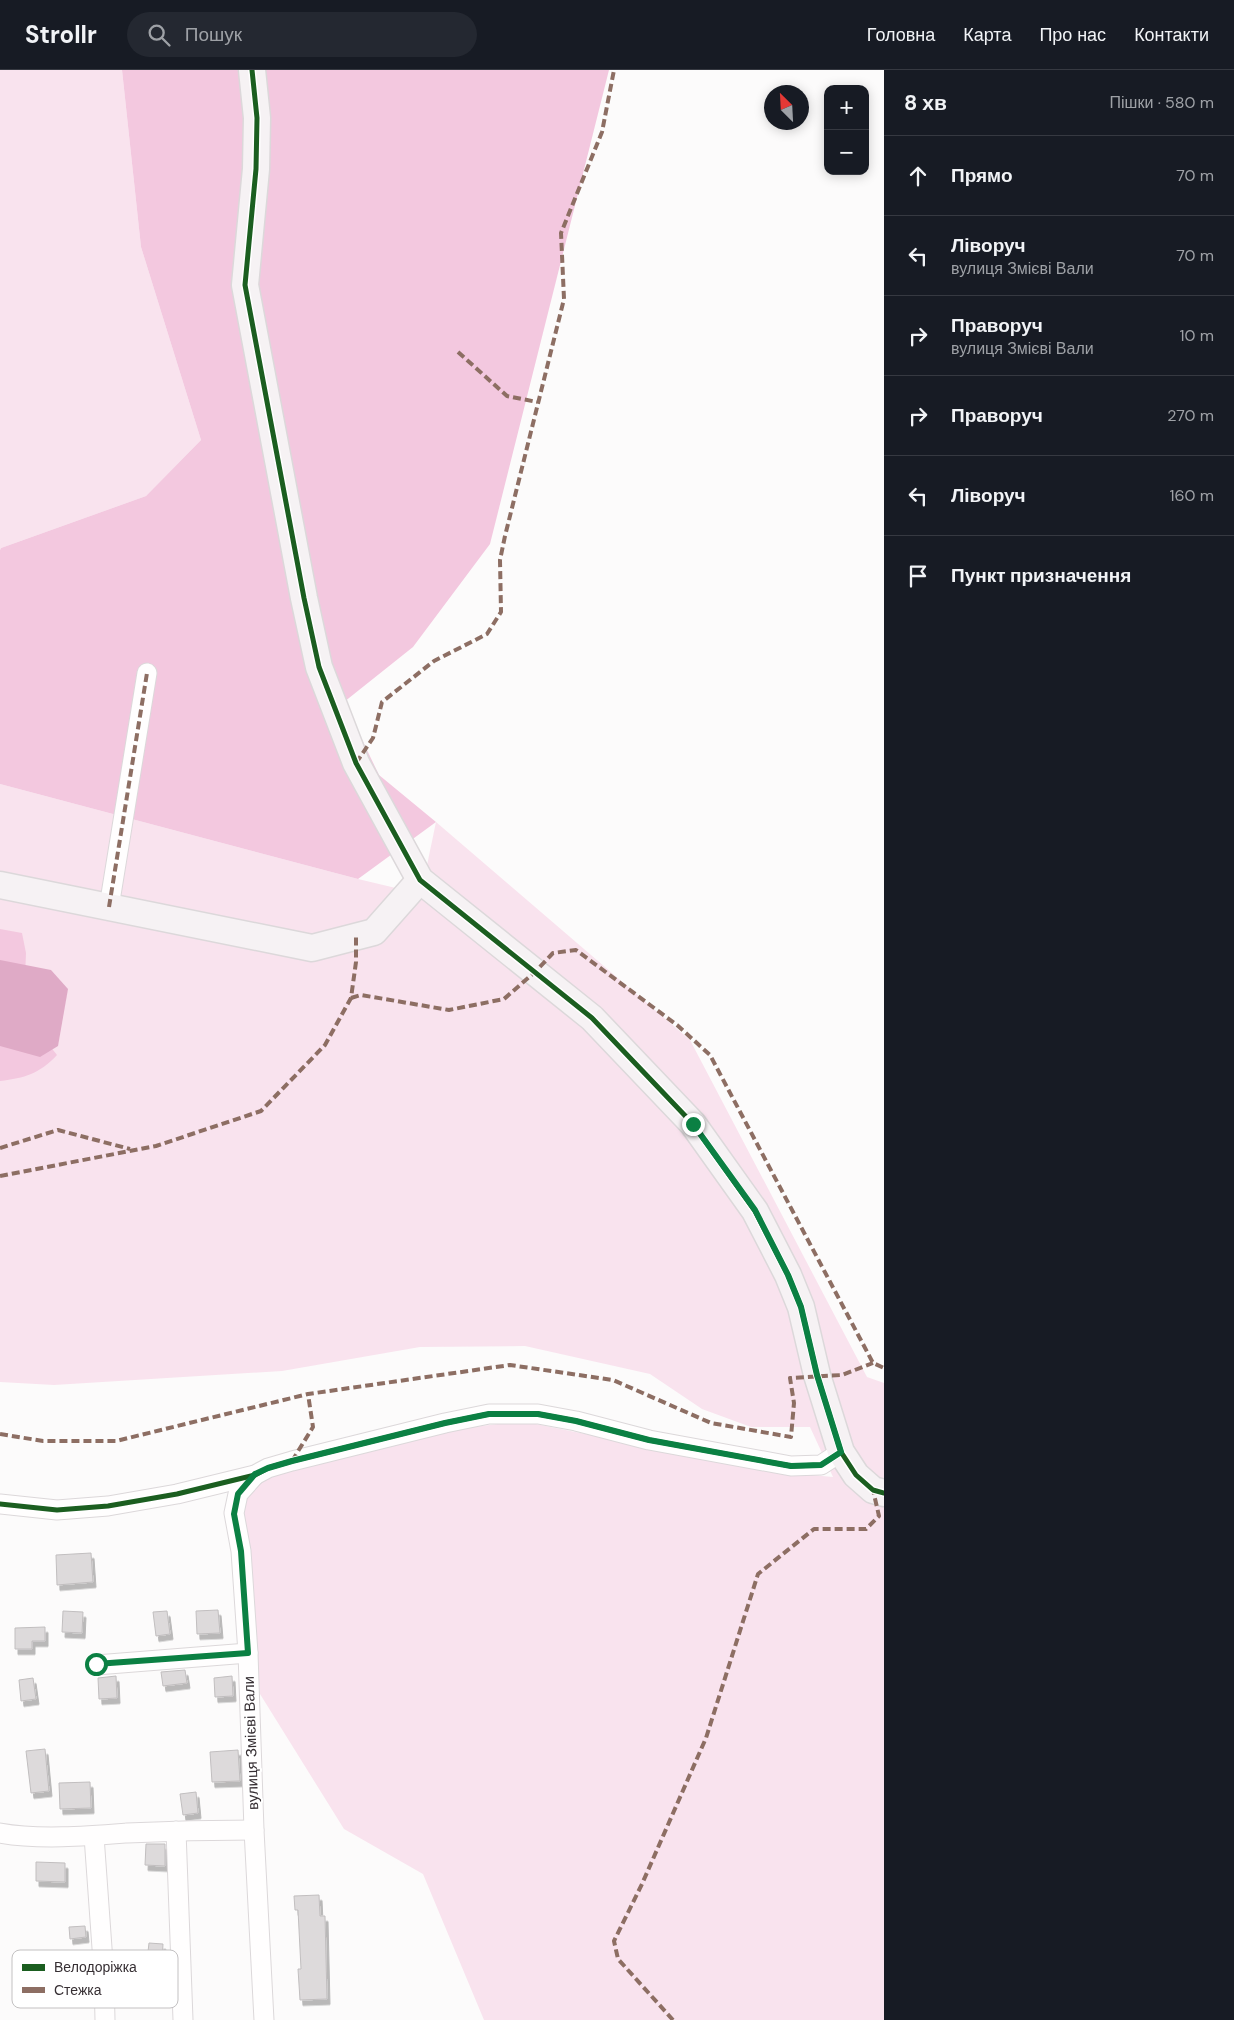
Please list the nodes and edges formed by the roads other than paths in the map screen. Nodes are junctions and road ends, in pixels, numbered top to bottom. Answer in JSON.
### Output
{"nodes":[{"id":1,"x":252,"y":70,"type":"edge"},
{"id":2,"x":147,"y":673,"type":"dead end"},
{"id":3,"x":420,"y":880,"type":"junction"},
{"id":4,"x":0,"y":885,"type":"edge"},
{"id":5,"x":109,"y":907,"type":"junction"},
{"id":6,"x":841,"y":1452,"type":"junction"},
{"id":7,"x":255,"y":1474,"type":"junction"},
{"id":8,"x":884,"y":1493,"type":"edge"},
{"id":9,"x":0,"y":1504,"type":"edge"},
{"id":10,"x":248,"y":1653,"type":"junction"},
{"id":11,"x":96,"y":1664,"type":"dead end"},
{"id":12,"x":254,"y":1830,"type":"junction"},
{"id":13,"x":176,"y":1831,"type":"junction"},
{"id":14,"x":0,"y":1833,"type":"edge"},
{"id":15,"x":94,"y":1836,"type":"junction"},
{"id":16,"x":102,"y":1950,"type":"edge"},
{"id":17,"x":182,"y":2020,"type":"edge"},
{"id":18,"x":264,"y":2020,"type":"edge"}],
"edges":[{"from":1,"to":3,"type":"street"},
{"from":2,"to":5,"type":"street"},
{"from":3,"to":5,"type":"street"},
{"from":3,"to":6,"type":"street"},
{"from":4,"to":5,"type":"street"},
{"from":6,"to":7,"type":"street"},
{"from":6,"to":8,"type":"street"},
{"from":7,"to":9,"type":"street"},
{"from":7,"to":10,"type":"street","name":"вулиця Змієві Вали"},
{"from":10,"to":11,"type":"street"},
{"from":10,"to":12,"type":"street","name":"вулиця Змієві Вали"},
{"from":12,"to":13,"type":"street"},
{"from":12,"to":18,"type":"street","name":"вулиця Змієві Вали"},
{"from":13,"to":15,"type":"street"},
{"from":13,"to":17,"type":"street"},
{"from":14,"to":15,"type":"street"},
{"from":15,"to":16,"type":"street"}]}
